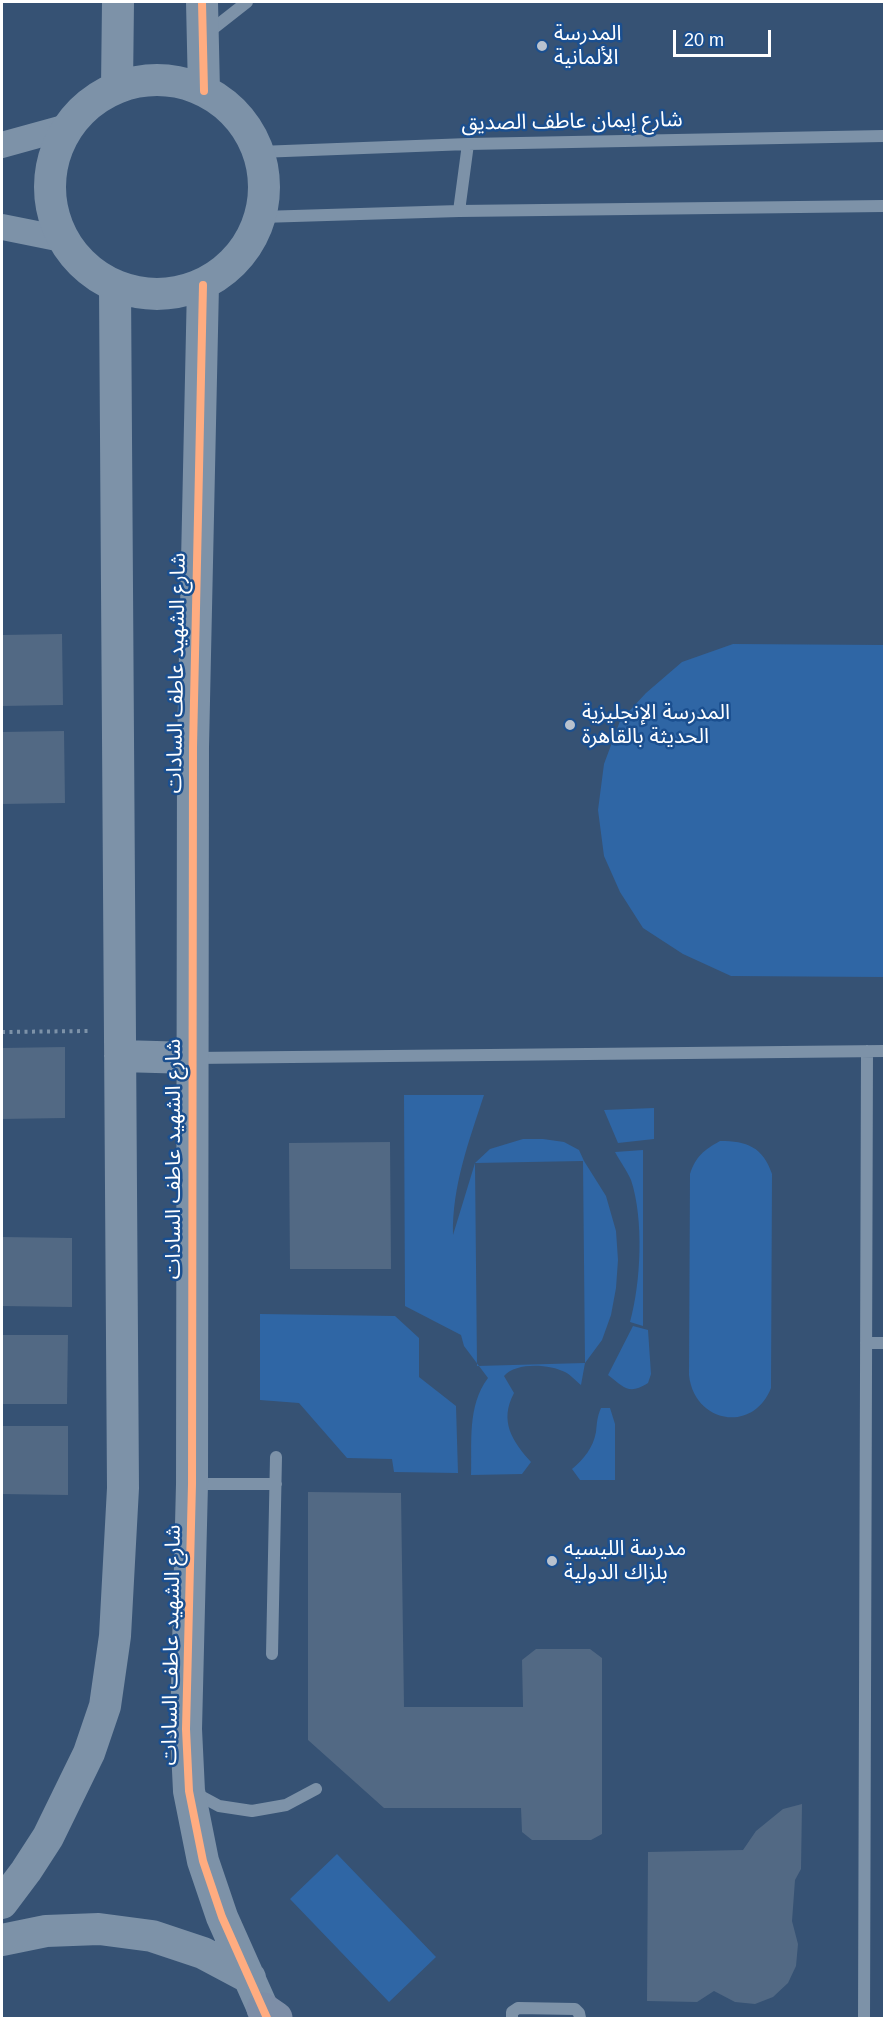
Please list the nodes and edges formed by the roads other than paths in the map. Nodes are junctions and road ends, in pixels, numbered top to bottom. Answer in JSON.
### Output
{"nodes":[{"id":1,"x":118,"y":2,"type":"edge"},
{"id":2,"x":202,"y":2,"type":"edge"},
{"id":3,"x":247,"y":2,"type":"edge"},
{"id":4,"x":202,"y":38,"type":"junction"},
{"id":5,"x":117,"y":87,"type":"junction"},
{"id":6,"x":204,"y":91,"type":"junction"},
{"id":7,"x":67,"y":127,"type":"junction"},
{"id":8,"x":885,"y":136,"type":"edge"},
{"id":9,"x":468,"y":144,"type":"junction"},
{"id":10,"x":2,"y":145,"type":"edge"},
{"id":11,"x":260,"y":152,"type":"junction"},
{"id":12,"x":885,"y":206,"type":"edge"},
{"id":13,"x":459,"y":211,"type":"junction"},
{"id":14,"x":261,"y":217,"type":"junction"},
{"id":15,"x":2,"y":227,"type":"edge"},
{"id":16,"x":62,"y":239,"type":"junction"},
{"id":17,"x":203,"y":285,"type":"junction"},
{"id":18,"x":115,"y":287,"type":"junction"},
{"id":19,"x":120,"y":1044,"type":"junction"},
{"id":20,"x":867,"y":1051,"type":"junction"},
{"id":21,"x":885,"y":1051,"type":"edge"},
{"id":22,"x":192,"y":1058,"type":"junction"},
{"id":23,"x":866,"y":1343,"type":"junction"},
{"id":24,"x":885,"y":1343,"type":"edge"},
{"id":25,"x":276,"y":1457,"type":"dead end"},
{"id":26,"x":192,"y":1484,"type":"junction"},
{"id":27,"x":276,"y":1484,"type":"junction"},
{"id":28,"x":272,"y":1654,"type":"dead end"},
{"id":29,"x":315,"y":1789,"type":"dead end"},
{"id":30,"x":189,"y":1791,"type":"junction"},
{"id":31,"x":2,"y":1903,"type":"edge"},
{"id":32,"x":2,"y":1940,"type":"edge"},
{"id":33,"x":250,"y":1978,"type":"junction"},
{"id":34,"x":269,"y":2015,"type":"edge"},
{"id":35,"x":512,"y":2019,"type":"edge"},
{"id":36,"x":580,"y":2019,"type":"edge"},
{"id":37,"x":864,"y":2019,"type":"edge"}],
"edges":[{"from":1,"to":5,"type":"street"},
{"from":2,"to":4,"type":"street"},
{"from":3,"to":4,"type":"lane"},
{"from":4,"to":6,"type":"street"},
{"from":5,"to":6,"type":"street"},
{"from":5,"to":7,"type":"street"},
{"from":6,"to":11,"type":"street"},
{"from":7,"to":10,"type":"street"},
{"from":7,"to":16,"type":"street"},
{"from":8,"to":9,"type":"lane","name":"شارع إيمان عاطف الصديق"},
{"from":9,"to":11,"type":"lane","name":"شارع إيمان عاطف الصديق"},
{"from":9,"to":13,"type":"lane"},
{"from":11,"to":14,"type":"street"},
{"from":12,"to":13,"type":"lane"},
{"from":13,"to":14,"type":"lane"},
{"from":14,"to":17,"type":"street"},
{"from":15,"to":16,"type":"street"},
{"from":16,"to":18,"type":"street"},
{"from":17,"to":18,"type":"street"},
{"from":17,"to":22,"type":"street","name":"شارع الشهيد عاطف السادات"},
{"from":18,"to":19,"type":"street"},
{"from":19,"to":22,"type":"street"},
{"from":19,"to":31,"type":"street"},
{"from":20,"to":21,"type":"lane"},
{"from":20,"to":22,"type":"lane"},
{"from":20,"to":23,"type":"lane"},
{"from":22,"to":26,"type":"street","name":"شارع الشهيد عاطف السادات"},
{"from":23,"to":24,"type":"lane"},
{"from":23,"to":37,"type":"lane"},
{"from":25,"to":27,"type":"lane"},
{"from":26,"to":27,"type":"lane"},
{"from":26,"to":30,"type":"street","name":"شارع الشهيد عاطف السادات"},
{"from":27,"to":28,"type":"lane"},
{"from":29,"to":30,"type":"lane"},
{"from":30,"to":33,"type":"street","name":"شارع الشهيد عاطف السادات"},
{"from":32,"to":33,"type":"street"},
{"from":33,"to":34,"type":"street","name":"شارع الشهيد عاطف السادات"},
{"from":35,"to":36,"type":"lane"}]}
